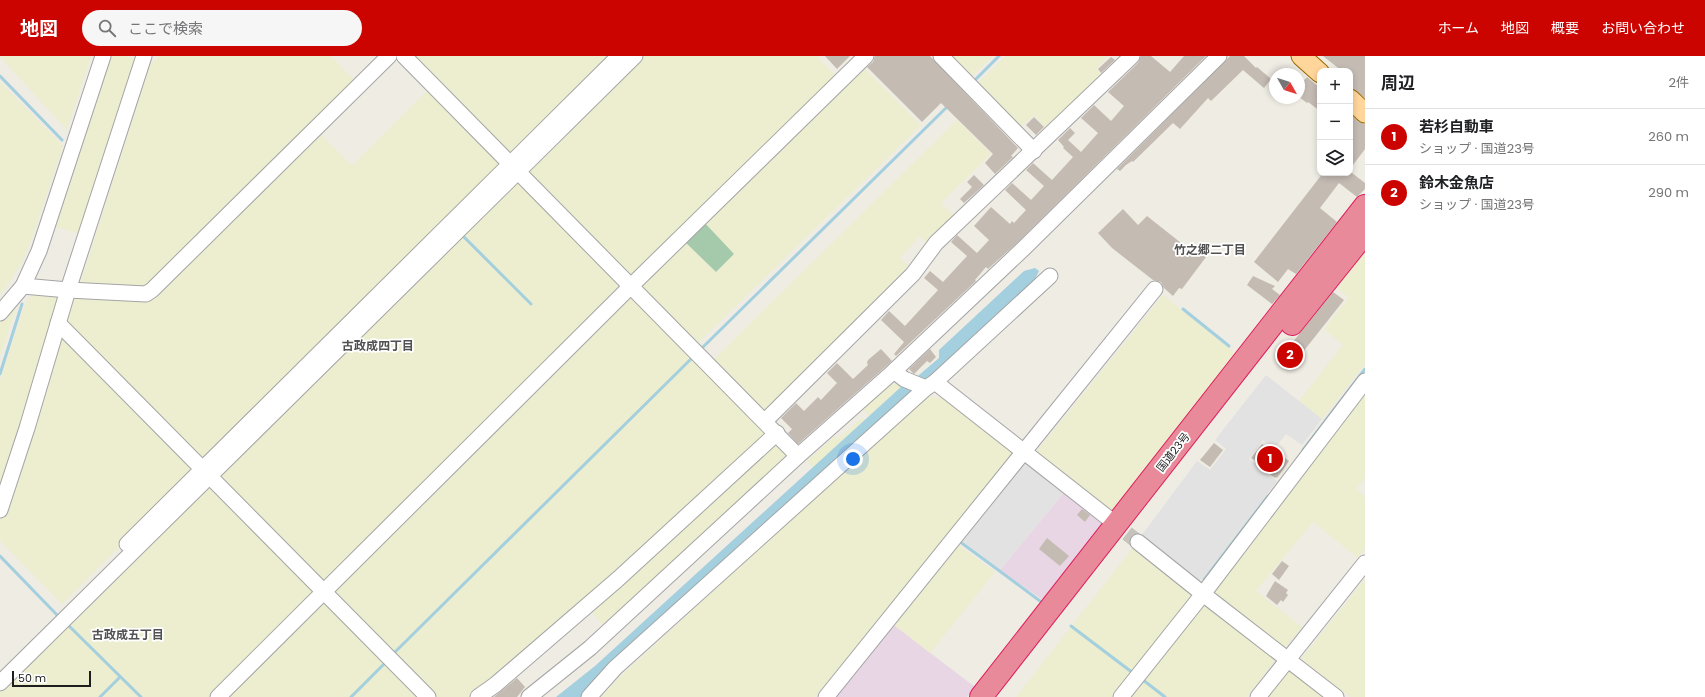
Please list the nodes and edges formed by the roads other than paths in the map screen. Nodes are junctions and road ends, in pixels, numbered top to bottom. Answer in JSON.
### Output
{"nodes":[{"id":1,"x":103,"y":56,"type":"edge"},
{"id":2,"x":389,"y":56,"type":"edge"},
{"id":3,"x":404,"y":56,"type":"edge"},
{"id":4,"x":619,"y":56,"type":"edge"},
{"id":5,"x":636,"y":56,"type":"edge"},
{"id":6,"x":866,"y":56,"type":"edge"},
{"id":7,"x":941,"y":56,"type":"edge"},
{"id":8,"x":1132,"y":56,"type":"edge"},
{"id":9,"x":1219,"y":56,"type":"edge"},
{"id":10,"x":1301,"y":56,"type":"edge"},
{"id":11,"x":147,"y":57,"type":"edge"},
{"id":12,"x":1317,"y":70,"type":"edge"},
{"id":13,"x":1353,"y":102,"type":"edge"},
{"id":14,"x":1365,"y":113,"type":"edge"},
{"id":15,"x":1034,"y":151,"type":"junction"},
{"id":16,"x":514,"y":168,"type":"junction"},
{"id":17,"x":1365,"y":206,"type":"edge"},
{"id":18,"x":1365,"y":233,"type":"edge"},
{"id":19,"x":1050,"y":276,"type":"dead end"},
{"id":20,"x":23,"y":286,"type":"junction"},
{"id":21,"x":631,"y":286,"type":"junction"},
{"id":22,"x":1155,"y":289,"type":"dead end"},
{"id":23,"x":68,"y":290,"type":"junction"},
{"id":24,"x":0,"y":313,"type":"edge"},
{"id":25,"x":58,"y":323,"type":"junction"},
{"id":26,"x":899,"y":375,"type":"junction"},
{"id":27,"x":1365,"y":382,"type":"edge"},
{"id":28,"x":928,"y":385,"type":"junction"},
{"id":29,"x":765,"y":421,"type":"junction"},
{"id":30,"x":777,"y":433,"type":"junction"},
{"id":31,"x":1024,"y":451,"type":"junction"},
{"id":32,"x":798,"y":456,"type":"junction"},
{"id":33,"x":206,"y":472,"type":"junction"},
{"id":34,"x":0,"y":510,"type":"edge"},
{"id":35,"x":1107,"y":517,"type":"tunnel mouth"},
{"id":36,"x":1138,"y":542,"type":"tunnel mouth"},
{"id":37,"x":1365,"y":563,"type":"edge"},
{"id":38,"x":324,"y":591,"type":"junction"},
{"id":39,"x":1203,"y":594,"type":"junction"},
{"id":40,"x":1287,"y":660,"type":"junction"},
{"id":41,"x":0,"y":683,"type":"edge"},
{"id":42,"x":218,"y":697,"type":"edge"},
{"id":43,"x":428,"y":697,"type":"edge"},
{"id":44,"x":478,"y":697,"type":"edge"},
{"id":45,"x":529,"y":697,"type":"edge"},
{"id":46,"x":589,"y":697,"type":"edge"},
{"id":47,"x":826,"y":697,"type":"edge"},
{"id":48,"x":981,"y":697,"type":"edge"},
{"id":49,"x":998,"y":697,"type":"edge"},
{"id":50,"x":1121,"y":697,"type":"edge"},
{"id":51,"x":1258,"y":697,"type":"edge"},
{"id":52,"x":1336,"y":697,"type":"edge"}],
"edges":[{"from":1,"to":20,"type":"street"},
{"from":2,"to":23,"type":"street"},
{"from":3,"to":16,"type":"street"},
{"from":4,"to":16,"type":"street"},
{"from":5,"to":16,"type":"street"},
{"from":6,"to":21,"type":"street"},
{"from":7,"to":15,"type":"street"},
{"from":8,"to":15,"type":"street"},
{"from":9,"to":26,"type":"street"},
{"from":10,"to":12,"type":"main road"},
{"from":11,"to":23,"type":"street"},
{"from":13,"to":14,"type":"main road"},
{"from":15,"to":29,"type":"street"},
{"from":16,"to":21,"type":"street"},
{"from":16,"to":33,"type":"street"},
{"from":17,"to":48,"type":"highway","name":"国道23号"},
{"from":18,"to":49,"type":"highway","name":"国道23号"},
{"from":19,"to":28,"type":"street"},
{"from":20,"to":23,"type":"street"},
{"from":20,"to":24,"type":"street"},
{"from":21,"to":29,"type":"street"},
{"from":21,"to":38,"type":"street"},
{"from":22,"to":31,"type":"street"},
{"from":23,"to":25,"type":"street"},
{"from":25,"to":33,"type":"street"},
{"from":25,"to":34,"type":"street"},
{"from":26,"to":28,"type":"street"},
{"from":26,"to":32,"type":"street"},
{"from":27,"to":39,"type":"street"},
{"from":28,"to":31,"type":"street"},
{"from":28,"to":46,"type":"street"},
{"from":29,"to":30,"type":"street"},
{"from":30,"to":32,"type":"street"},
{"from":30,"to":44,"type":"street"},
{"from":31,"to":35,"type":"street"},
{"from":31,"to":47,"type":"street"},
{"from":32,"to":45,"type":"street"},
{"from":33,"to":38,"type":"street"},
{"from":33,"to":41,"type":"street"},
{"from":36,"to":39,"type":"street"},
{"from":37,"to":40,"type":"street"},
{"from":38,"to":42,"type":"street"},
{"from":38,"to":43,"type":"street"},
{"from":39,"to":40,"type":"street"},
{"from":39,"to":50,"type":"street"},
{"from":40,"to":51,"type":"street"},
{"from":40,"to":52,"type":"street"}]}
